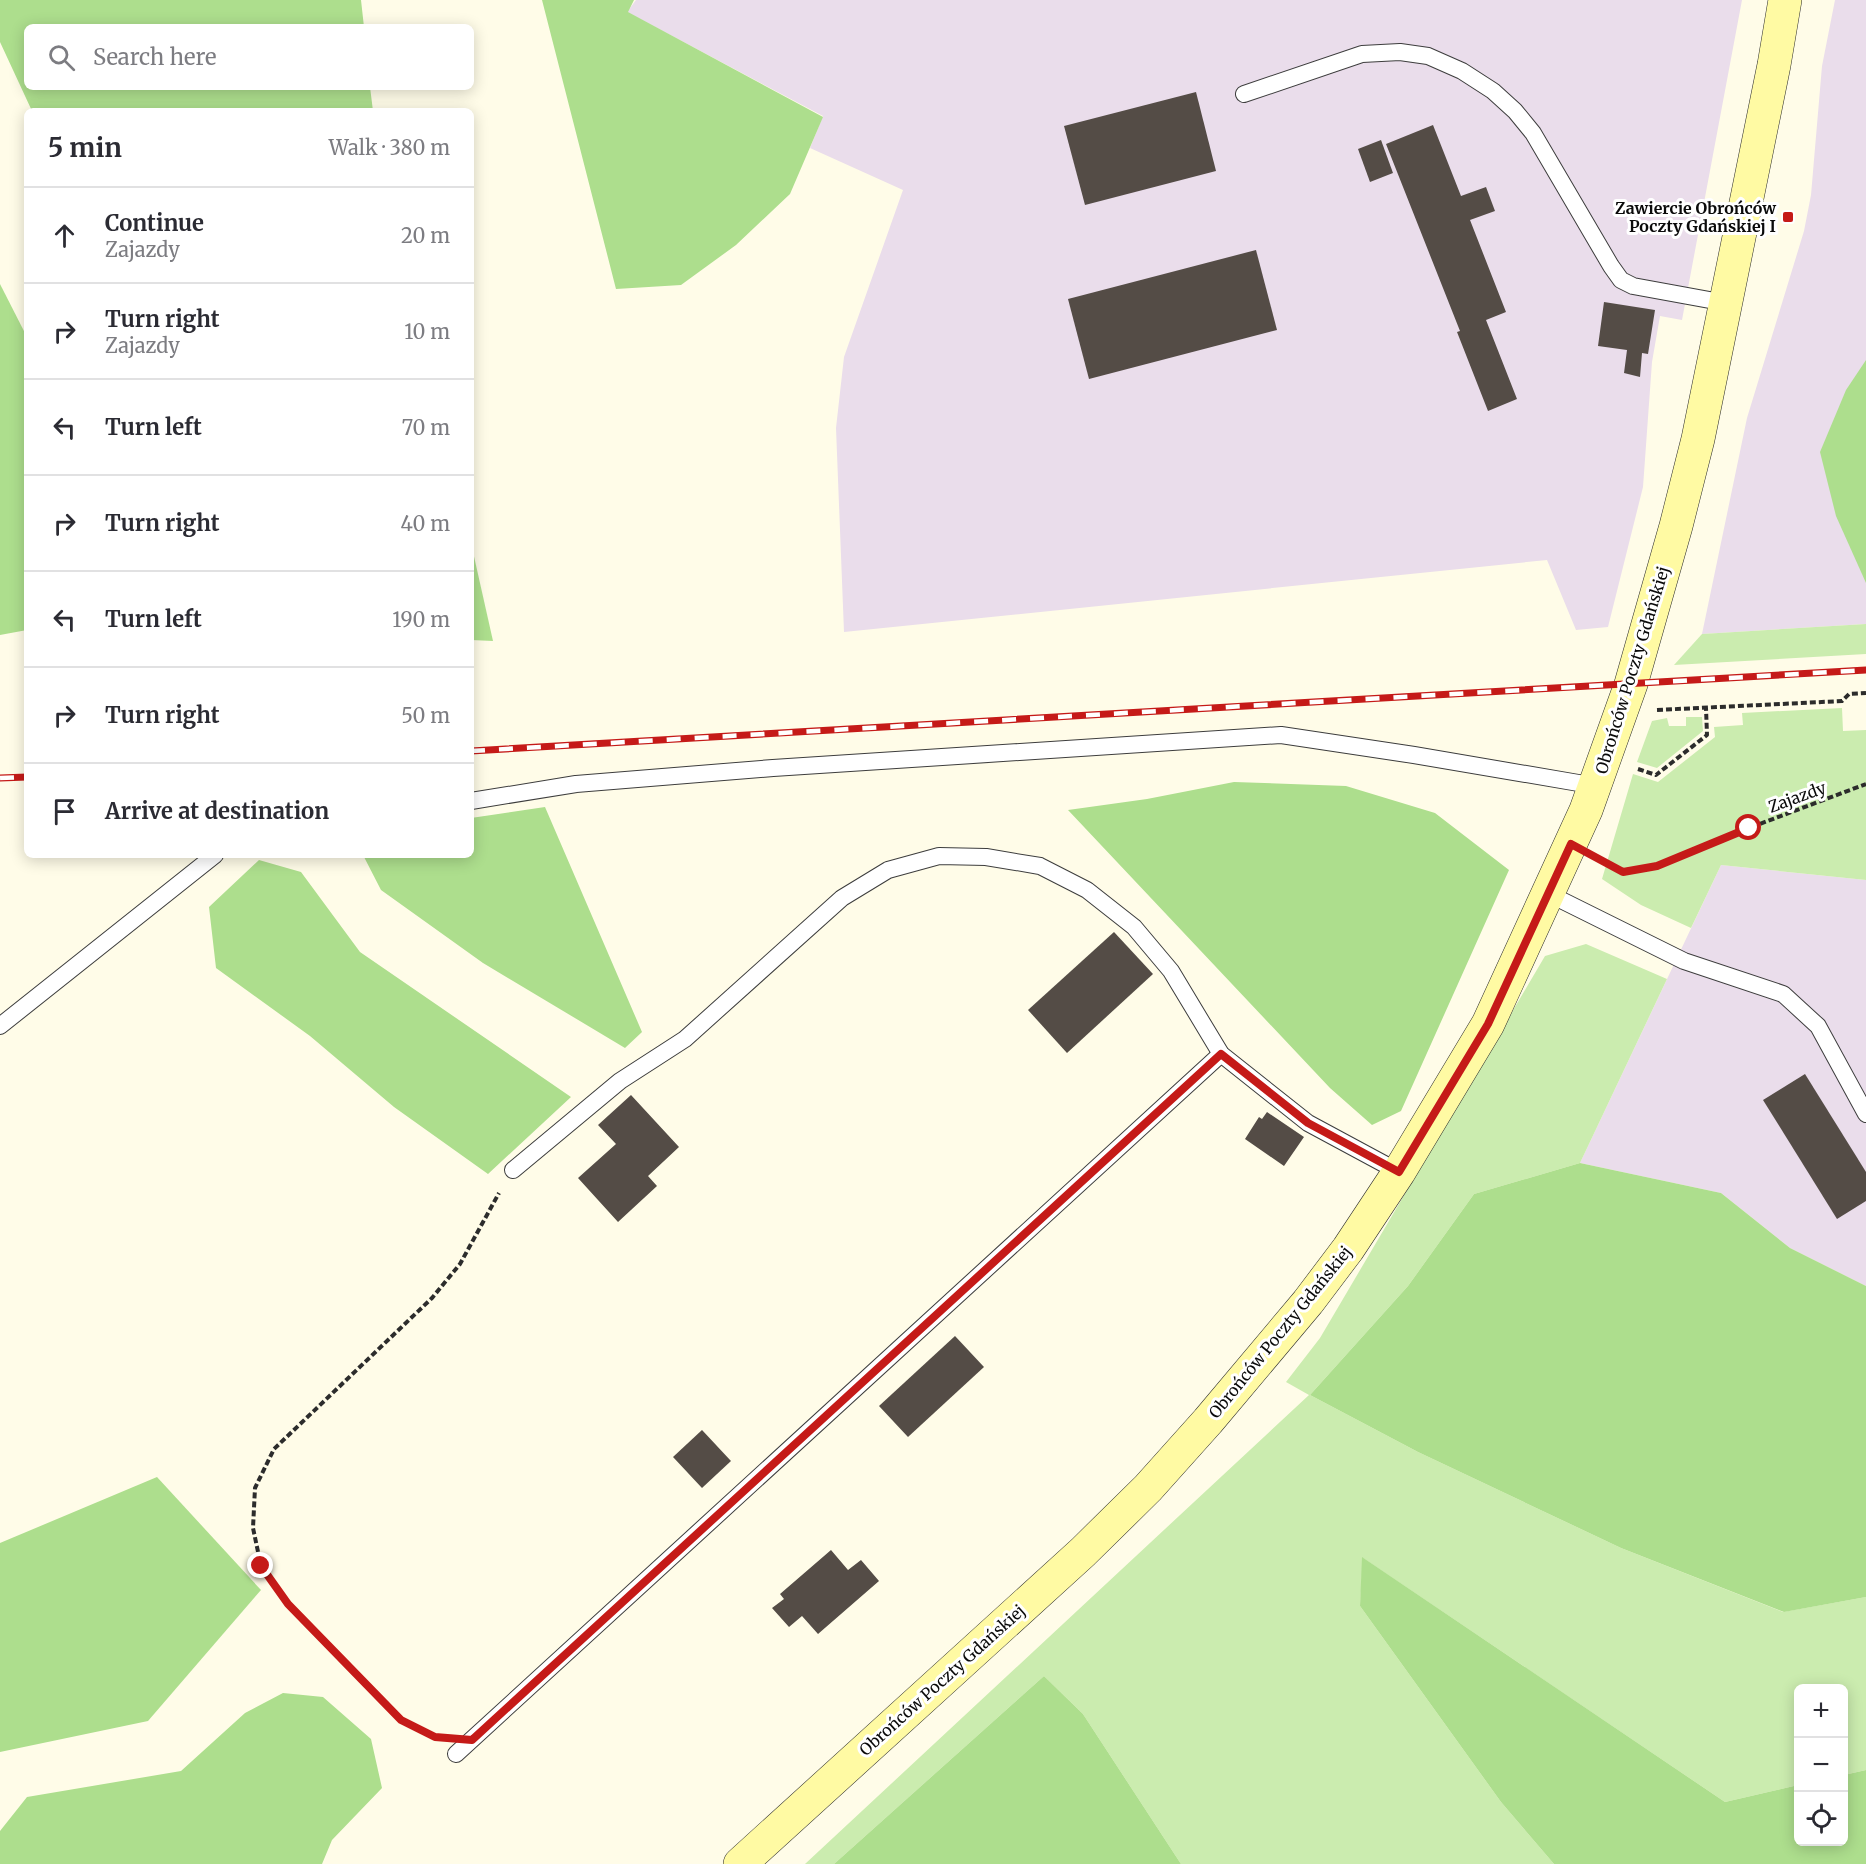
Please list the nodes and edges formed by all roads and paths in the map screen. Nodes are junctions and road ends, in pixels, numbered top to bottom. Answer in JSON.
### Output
{"nodes":[{"id":1,"x":1785,"y":0,"type":"edge"},
{"id":2,"x":1244,"y":94,"type":"dead end"},
{"id":3,"x":1726,"y":303,"type":"junction"},
{"id":4,"x":1866,"y":693,"type":"edge"},
{"id":5,"x":1706,"y":708,"type":"junction"},
{"id":6,"x":1648,"y":710,"type":"dead end"},
{"id":7,"x":1637,"y":769,"type":"dead end"},
{"id":8,"x":1866,"y":784,"type":"edge"},
{"id":9,"x":1596,"y":786,"type":"junction"},
{"id":10,"x":474,"y":801,"type":"edge"},
{"id":11,"x":1571,"y":844,"type":"junction"},
{"id":12,"x":211,"y":858,"type":"edge"},
{"id":13,"x":1549,"y":894,"type":"junction"},
{"id":14,"x":0,"y":1026,"type":"edge"},
{"id":15,"x":1221,"y":1054,"type":"junction"},
{"id":16,"x":1866,"y":1114,"type":"edge"},
{"id":17,"x":513,"y":1170,"type":"joint"},
{"id":18,"x":1399,"y":1172,"type":"junction"},
{"id":19,"x":472,"y":1740,"type":"junction"},
{"id":20,"x":456,"y":1754,"type":"dead end"},
{"id":21,"x":740,"y":1864,"type":"edge"}],
"edges":[{"from":1,"to":3,"type":"main road","name":"Obrońców Poczty Gdańskiej"},
{"from":2,"to":3,"type":"lane"},
{"from":3,"to":9,"type":"main road","name":"Obrońców Poczty Gdańskiej"},
{"from":4,"to":5,"type":"path"},
{"from":5,"to":6,"type":"path"},
{"from":5,"to":7,"type":"path"},
{"from":8,"to":11,"type":"path","name":"Zajazdy"},
{"from":9,"to":10,"type":"lane"},
{"from":9,"to":11,"type":"main road","name":"Obrońców Poczty Gdańskiej"},
{"from":11,"to":13,"type":"main road","name":"Obrońców Poczty Gdańskiej"},
{"from":12,"to":14,"type":"lane"},
{"from":13,"to":16,"type":"lane"},
{"from":13,"to":18,"type":"main road","name":"Obrońców Poczty Gdańskiej"},
{"from":15,"to":17,"type":"lane"},
{"from":15,"to":18,"type":"lane"},
{"from":15,"to":19,"type":"lane"},
{"from":17,"to":19,"type":"path"},
{"from":18,"to":21,"type":"main road","name":"Obrońców Poczty Gdańskiej"},
{"from":19,"to":20,"type":"lane"}]}
